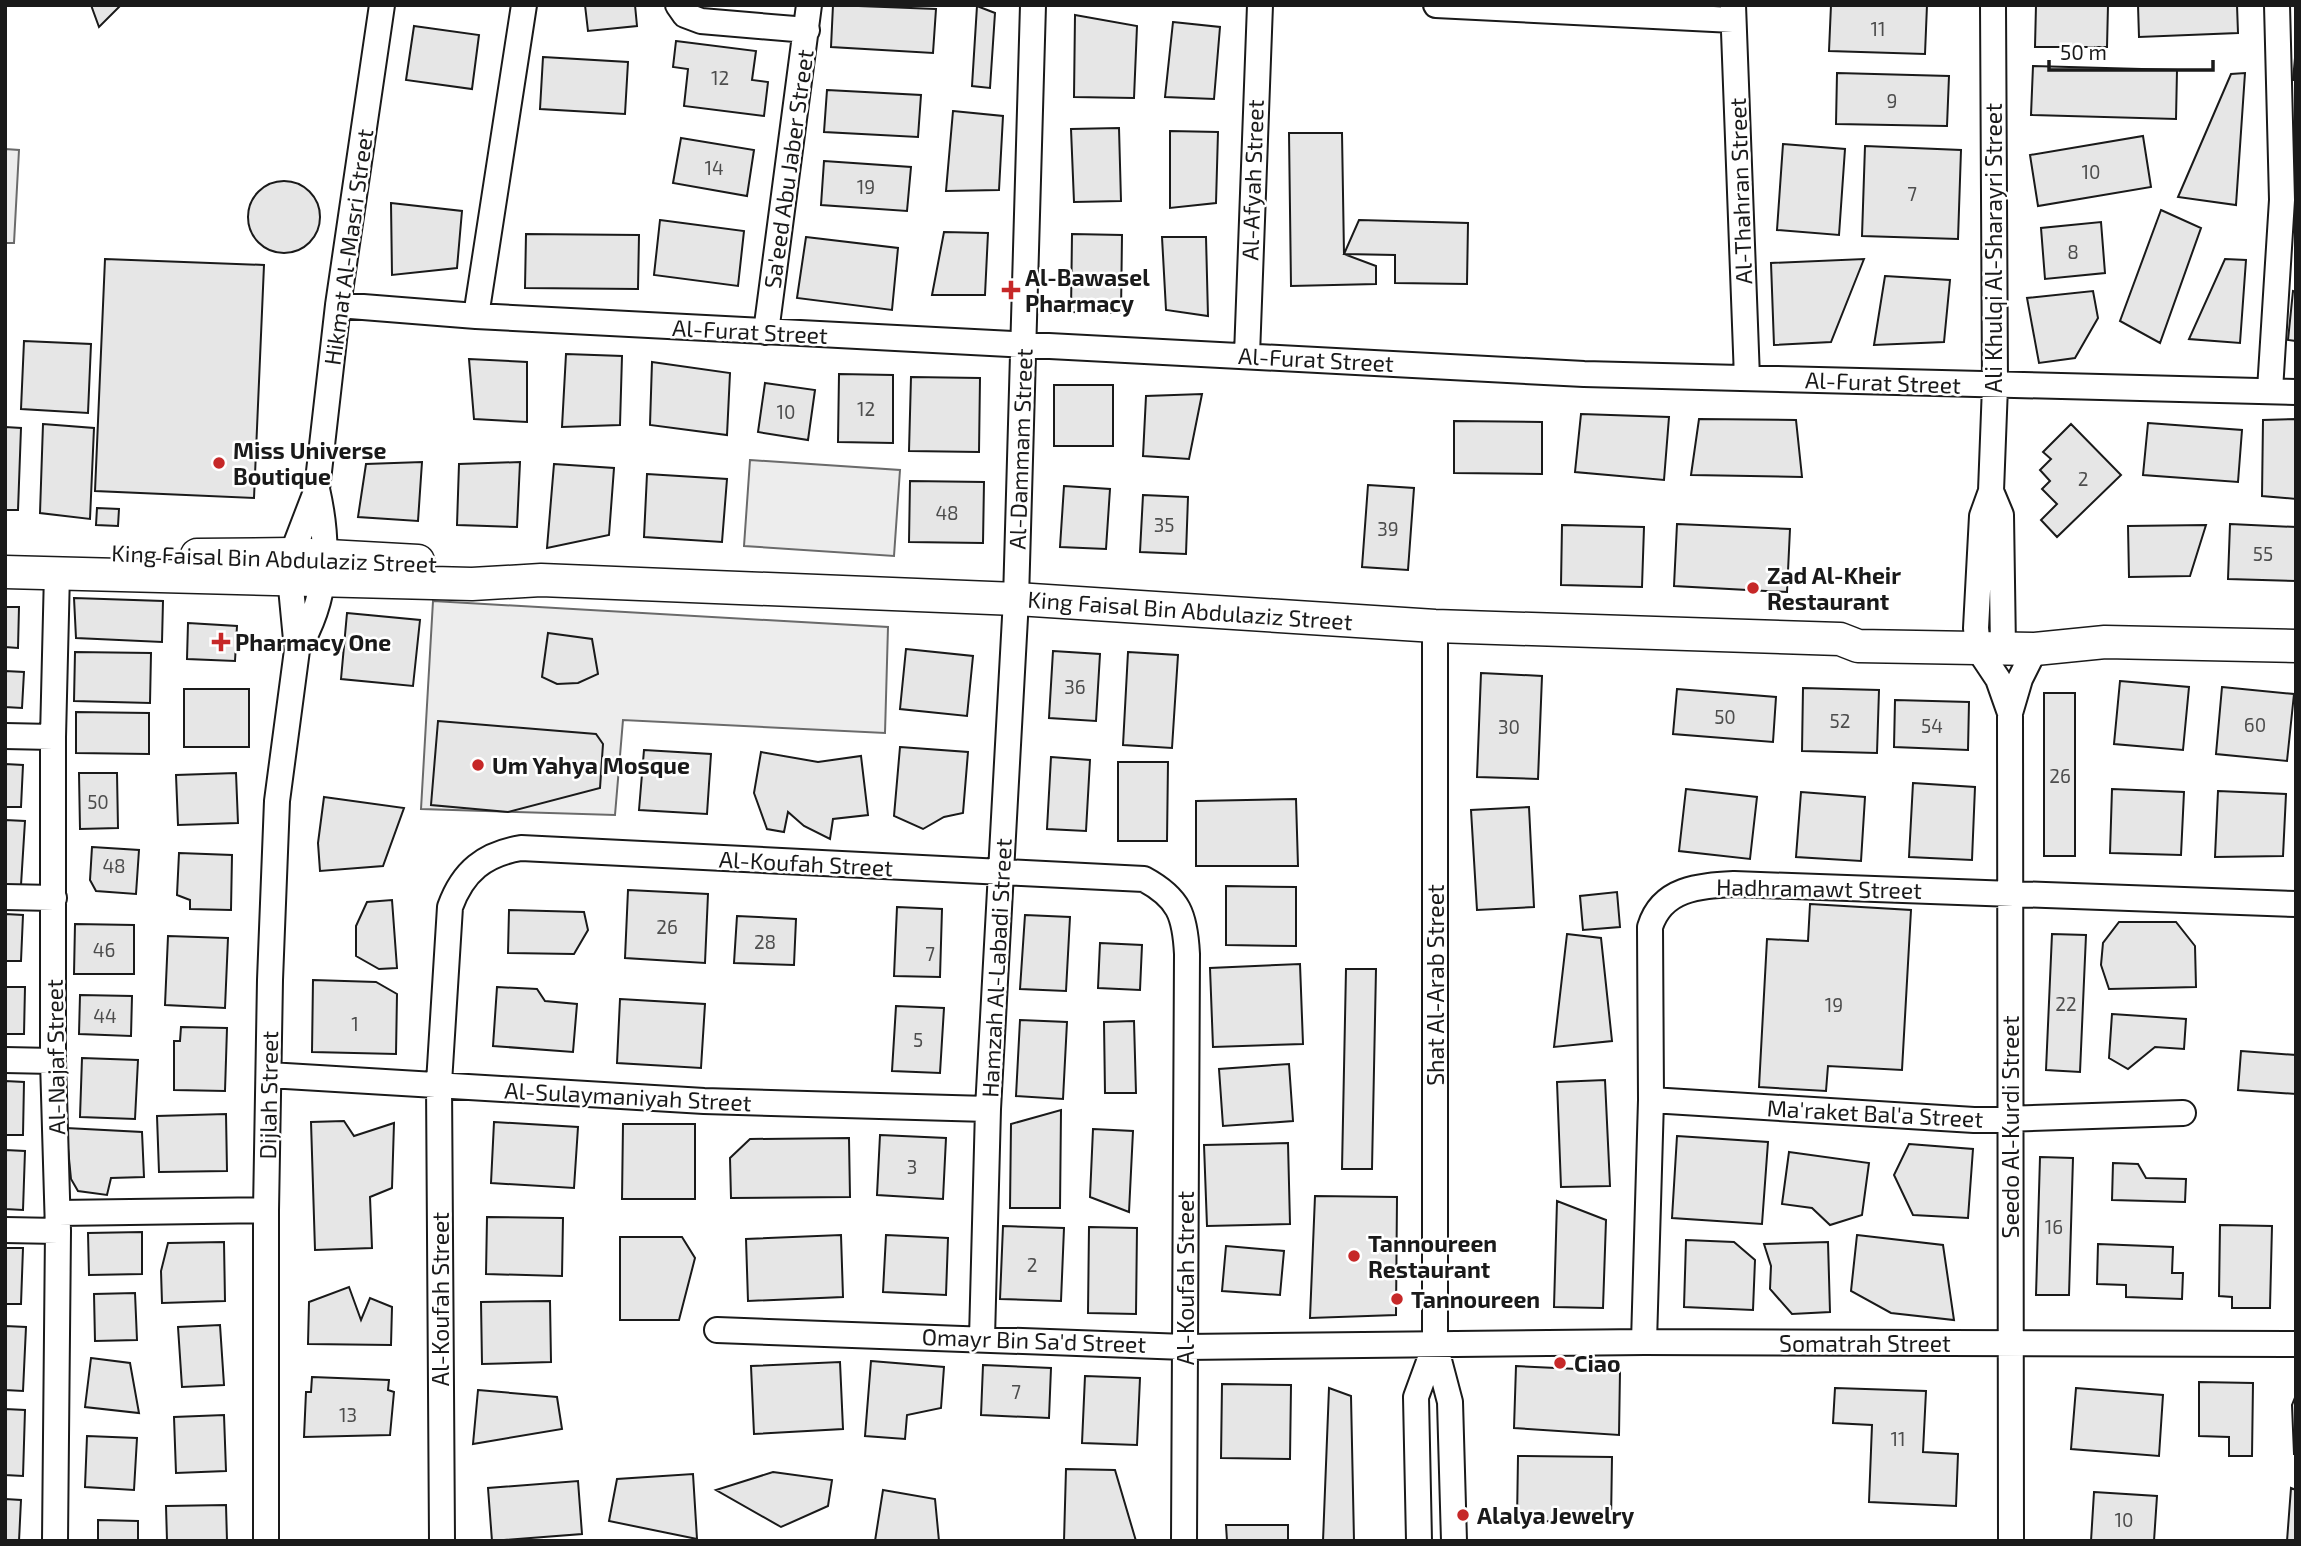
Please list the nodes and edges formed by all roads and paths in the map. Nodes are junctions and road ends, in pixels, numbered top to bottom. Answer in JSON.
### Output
{"nodes":[{"id":1,"x":382,"y":5,"type":"edge"},
{"id":2,"x":524,"y":5,"type":"edge"},
{"id":3,"x":678,"y":5,"type":"edge"},
{"id":4,"x":809,"y":5,"type":"edge"},
{"id":5,"x":1033,"y":5,"type":"edge"},
{"id":6,"x":1260,"y":5,"type":"edge"},
{"id":7,"x":1437,"y":5,"type":"edge"},
{"id":8,"x":1993,"y":5,"type":"edge"},
{"id":9,"x":2277,"y":5,"type":"edge"},
{"id":10,"x":1733,"y":12,"type":"edge"},
{"id":11,"x":807,"y":30,"type":"junction"},
{"id":12,"x":2289,"y":200,"type":"edge"},
{"id":13,"x":338,"y":305,"type":"junction"},
{"id":14,"x":476,"y":316,"type":"junction"},
{"id":15,"x":766,"y":332,"type":"junction"},
{"id":16,"x":1023,"y":346,"type":"junction"},
{"id":17,"x":1247,"y":355,"type":"junction"},
{"id":18,"x":1747,"y":378,"type":"junction"},
{"id":19,"x":1995,"y":386,"type":"junction"},
{"id":20,"x":2270,"y":390,"type":"junction"},
{"id":21,"x":2296,"y":391,"type":"edge"},
{"id":22,"x":317,"y":489,"type":"junction"},
{"id":23,"x":5,"y":551,"type":"edge"},
{"id":24,"x":291,"y":565,"type":"junction"},
{"id":25,"x":325,"y":567,"type":"junction"},
{"id":26,"x":5,"y":572,"type":"edge"},
{"id":27,"x":57,"y":573,"type":"junction"},
{"id":28,"x":1016,"y":599,"type":"junction"},
{"id":29,"x":1435,"y":626,"type":"junction"},
{"id":30,"x":1990,"y":639,"type":"junction"},
{"id":31,"x":2105,"y":642,"type":"junction"},
{"id":32,"x":2296,"y":646,"type":"edge"},
{"id":33,"x":2035,"y":649,"type":"junction"},
{"id":34,"x":297,"y":650,"type":"junction"},
{"id":35,"x":2010,"y":713,"type":"junction"},
{"id":36,"x":5,"y":736,"type":"edge"},
{"id":37,"x":53,"y":737,"type":"junction"},
{"id":38,"x":1002,"y":873,"type":"junction"},
{"id":39,"x":2009,"y":894,"type":"junction"},
{"id":40,"x":5,"y":897,"type":"edge"},
{"id":41,"x":54,"y":898,"type":"junction"},
{"id":42,"x":2296,"y":904,"type":"edge"},
{"id":43,"x":5,"y":1060,"type":"edge"},
{"id":44,"x":53,"y":1061,"type":"junction"},
{"id":45,"x":269,"y":1075,"type":"junction"},
{"id":46,"x":439,"y":1083,"type":"junction"},
{"id":47,"x":1651,"y":1100,"type":"junction"},
{"id":48,"x":988,"y":1108,"type":"junction"},
{"id":49,"x":2183,"y":1113,"type":"dead end"},
{"id":50,"x":2011,"y":1120,"type":"junction"},
{"id":51,"x":265,"y":1210,"type":"junction"},
{"id":52,"x":58,"y":1222,"type":"junction"},
{"id":53,"x":5,"y":1230,"type":"edge"},
{"id":54,"x":717,"y":1330,"type":"dead end"},
{"id":55,"x":982,"y":1338,"type":"junction"},
{"id":56,"x":1644,"y":1342,"type":"junction"},
{"id":57,"x":2009,"y":1343,"type":"junction"},
{"id":58,"x":2296,"y":1344,"type":"edge"},
{"id":59,"x":1435,"y":1345,"type":"junction"},
{"id":60,"x":1185,"y":1347,"type":"junction"},
{"id":61,"x":55,"y":1541,"type":"edge"},
{"id":62,"x":266,"y":1541,"type":"edge"},
{"id":63,"x":442,"y":1541,"type":"edge"},
{"id":64,"x":1184,"y":1541,"type":"edge"},
{"id":65,"x":1419,"y":1541,"type":"edge"},
{"id":66,"x":1454,"y":1541,"type":"edge"},
{"id":67,"x":2011,"y":1541,"type":"edge"}],
"edges":[{"from":1,"to":13,"type":"street","name":"Hikmat Al-Masri Street"},
{"from":2,"to":14,"type":"street"},
{"from":3,"to":11,"type":"street"},
{"from":4,"to":11,"type":"street","name":"Sa'eed Abu Jaber Street"},
{"from":5,"to":16,"type":"street","name":"Al-Dammam Street"},
{"from":6,"to":17,"type":"street","name":"Al-Afyah Street"},
{"from":7,"to":10,"type":"street"},
{"from":8,"to":19,"type":"street","name":"Ali Khulqi Al-Sharayri Street"},
{"from":9,"to":12,"type":"street"},
{"from":10,"to":18,"type":"street","name":"Al-Thahran Street"},
{"from":11,"to":15,"type":"street","name":"Sa'eed Abu Jaber Street"},
{"from":12,"to":20,"type":"street"},
{"from":13,"to":14,"type":"street","name":"Al-Furat Street"},
{"from":13,"to":22,"type":"street","name":"Hikmat Al-Masri Street"},
{"from":14,"to":15,"type":"street","name":"Al-Furat Street"},
{"from":15,"to":16,"type":"street","name":"Al-Furat Street"},
{"from":16,"to":17,"type":"street","name":"Al-Furat Street"},
{"from":16,"to":28,"type":"street","name":"Al-Dammam Street"},
{"from":17,"to":18,"type":"street","name":"Al-Furat Street"},
{"from":18,"to":19,"type":"street","name":"Al-Furat Street"},
{"from":19,"to":20,"type":"street","name":"Al-Furat Street"},
{"from":19,"to":30,"type":"street","name":"Ali Khulqi Al-Sharayri Street"},
{"from":20,"to":21,"type":"street","name":"Al-Furat Street"},
{"from":22,"to":24,"type":"street","name":"Hikmat Al-Masri Street"},
{"from":22,"to":25,"type":"street","name":"Hikmat Al-Masri Street"},
{"from":23,"to":24,"type":"main road","name":"King Faisal Bin Abdulaziz Street"},
{"from":24,"to":25,"type":"main road","name":"King Faisal Bin Abdulaziz Street"},
{"from":24,"to":27,"type":"main road","name":"King Faisal Bin Abdulaziz Street"},
{"from":24,"to":34,"type":"street","name":"Dijlah Street"},
{"from":25,"to":28,"type":"main road","name":"King Faisal Bin Abdulaziz Street"},
{"from":25,"to":34,"type":"street","name":"Dijlah Street"},
{"from":26,"to":27,"type":"main road","name":"King Faisal Bin Abdulaziz Street"},
{"from":27,"to":37,"type":"street","name":"Al-Najaf Street"},
{"from":28,"to":29,"type":"main road","name":"King Faisal Bin Abdulaziz Street"},
{"from":28,"to":38,"type":"street","name":"Hamzah Al-Labadi Street"},
{"from":29,"to":30,"type":"main road","name":"King Faisal Bin Abdulaziz Street"},
{"from":29,"to":59,"type":"street","name":"Shat Al-Arab Street"},
{"from":30,"to":31,"type":"main road","name":"King Faisal Bin Abdulaziz Street"},
{"from":30,"to":33,"type":"main road","name":"King Faisal Bin Abdulaziz Street"},
{"from":30,"to":35,"type":"street","name":"Seedo Al-Kurdi Street"},
{"from":31,"to":32,"type":"main road","name":"King Faisal Bin Abdulaziz Street"},
{"from":31,"to":33,"type":"main road","name":"King Faisal Bin Abdulaziz Street"},
{"from":33,"to":35,"type":"street","name":"Seedo Al-Kurdi Street"},
{"from":34,"to":45,"type":"street","name":"Dijlah Street"},
{"from":35,"to":39,"type":"street","name":"Seedo Al-Kurdi Street"},
{"from":36,"to":37,"type":"street"},
{"from":37,"to":41,"type":"street","name":"Al-Najaf Street"},
{"from":38,"to":46,"type":"street","name":"Al-Koufah Street"},
{"from":38,"to":48,"type":"street","name":"Hamzah Al-Labadi Street"},
{"from":38,"to":60,"type":"street","name":"Al-Koufah Street"},
{"from":39,"to":42,"type":"street","name":"Hadhramawt Street"},
{"from":39,"to":47,"type":"street","name":"Hadhramawt Street"},
{"from":39,"to":50,"type":"street","name":"Seedo Al-Kurdi Street"},
{"from":40,"to":41,"type":"street"},
{"from":41,"to":44,"type":"street","name":"Al-Najaf Street"},
{"from":43,"to":44,"type":"street"},
{"from":44,"to":52,"type":"street","name":"Al-Najaf Street"},
{"from":45,"to":46,"type":"street","name":"Al-Sulaymaniyah Street"},
{"from":45,"to":51,"type":"street","name":"Dijlah Street"},
{"from":46,"to":48,"type":"street","name":"Al-Sulaymaniyah Street"},
{"from":46,"to":63,"type":"street","name":"Al-Koufah Street"},
{"from":47,"to":50,"type":"street","name":"Ma'raket Bal'a Street"},
{"from":47,"to":56,"type":"street","name":"Hadhramawt Street"},
{"from":48,"to":55,"type":"street","name":"Hamzah Al-Labadi Street"},
{"from":49,"to":50,"type":"street","name":"Ma'raket Bal'a Street"},
{"from":50,"to":57,"type":"street","name":"Seedo Al-Kurdi Street"},
{"from":51,"to":52,"type":"street"},
{"from":51,"to":62,"type":"street","name":"Dijlah Street"},
{"from":52,"to":53,"type":"street"},
{"from":52,"to":61,"type":"street","name":"Al-Najaf Street"},
{"from":54,"to":55,"type":"street","name":"Omayr Bin Sa'd Street"},
{"from":55,"to":60,"type":"street","name":"Omayr Bin Sa'd Street"},
{"from":56,"to":57,"type":"street","name":"Somatrah Street"},
{"from":56,"to":59,"type":"street","name":"Somatrah Street"},
{"from":57,"to":58,"type":"street","name":"Somatrah Street"},
{"from":57,"to":67,"type":"street","name":"Seedo Al-Kurdi Street"},
{"from":59,"to":60,"type":"street","name":"Omayr Bin Sa'd Street"},
{"from":59,"to":65,"type":"street","name":"Shat Al-Arab Street"},
{"from":59,"to":66,"type":"street","name":"Shat Al-Arab Street"},
{"from":60,"to":64,"type":"street","name":"Al-Koufah Street"}]}
